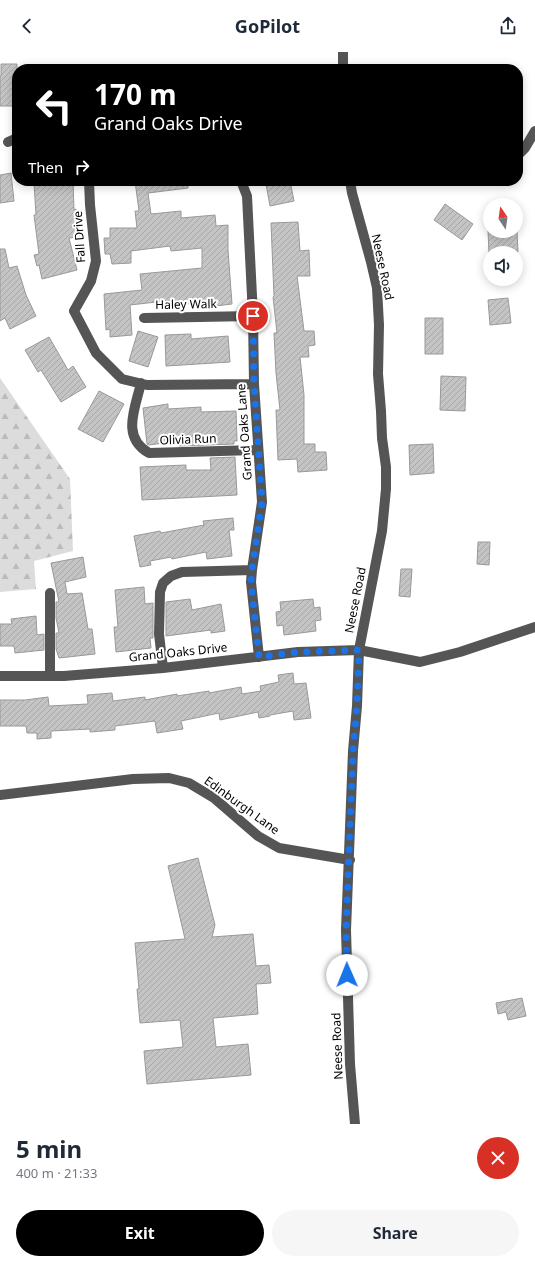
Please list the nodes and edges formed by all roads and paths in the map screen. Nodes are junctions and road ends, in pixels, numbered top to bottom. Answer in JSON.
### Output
{"nodes":[{"id":1,"x":343,"y":52,"type":"edge"},
{"id":2,"x":343,"y":64,"type":"edge"},
{"id":3,"x":535,"y":131,"type":"edge"},
{"id":4,"x":523,"y":149,"type":"edge"},
{"id":5,"x":89,"y":186,"type":"edge"},
{"id":6,"x":243,"y":186,"type":"edge"},
{"id":7,"x":351,"y":186,"type":"edge"},
{"id":8,"x":253,"y":316,"type":"junction"},
{"id":9,"x":144,"y":318,"type":"dead end"},
{"id":10,"x":141,"y":384,"type":"junction"},
{"id":11,"x":254,"y":384,"type":"junction"},
{"id":12,"x":258,"y":450,"type":"junction"},
{"id":13,"x":252,"y":570,"type":"junction"},
{"id":14,"x":50,"y":594,"type":"dead end"},
{"id":15,"x":535,"y":627,"type":"edge"},
{"id":16,"x":359,"y":650,"type":"junction"},
{"id":17,"x":259,"y":657,"type":"junction"},
{"id":18,"x":163,"y":668,"type":"junction"},
{"id":19,"x":0,"y":676,"type":"edge"},
{"id":20,"x":50,"y":676,"type":"junction"},
{"id":21,"x":0,"y":795,"type":"edge"},
{"id":22,"x":350,"y":860,"type":"junction"},
{"id":23,"x":355,"y":1124,"type":"edge"}],
"edges":[{"from":1,"to":2,"type":"street"},
{"from":3,"to":4,"type":"street"},
{"from":5,"to":10,"type":"street","name":"Fall Drive"},
{"from":6,"to":8,"type":"street","name":"Grand Oaks Lane"},
{"from":7,"to":16,"type":"street","name":"Neese Road"},
{"from":8,"to":9,"type":"street","name":"Haley Walk"},
{"from":8,"to":11,"type":"street","name":"Grand Oaks Lane"},
{"from":10,"to":11,"type":"street"},
{"from":10,"to":12,"type":"street","name":"Olivia Run"},
{"from":11,"to":12,"type":"street","name":"Grand Oaks Lane"},
{"from":12,"to":13,"type":"street","name":"Grand Oaks Lane"},
{"from":13,"to":17,"type":"street","name":"Grand Oaks Lane"},
{"from":13,"to":18,"type":"street"},
{"from":14,"to":20,"type":"street"},
{"from":15,"to":16,"type":"street","name":"Grand Oaks Drive"},
{"from":16,"to":17,"type":"street","name":"Grand Oaks Drive"},
{"from":16,"to":22,"type":"street","name":"Neese Road"},
{"from":17,"to":18,"type":"street","name":"Grand Oaks Drive"},
{"from":18,"to":20,"type":"street","name":"Grand Oaks Drive"},
{"from":19,"to":20,"type":"street","name":"Grand Oaks Drive"},
{"from":21,"to":22,"type":"street","name":"Edinburgh Lane"},
{"from":22,"to":23,"type":"street","name":"Neese Road"}]}
